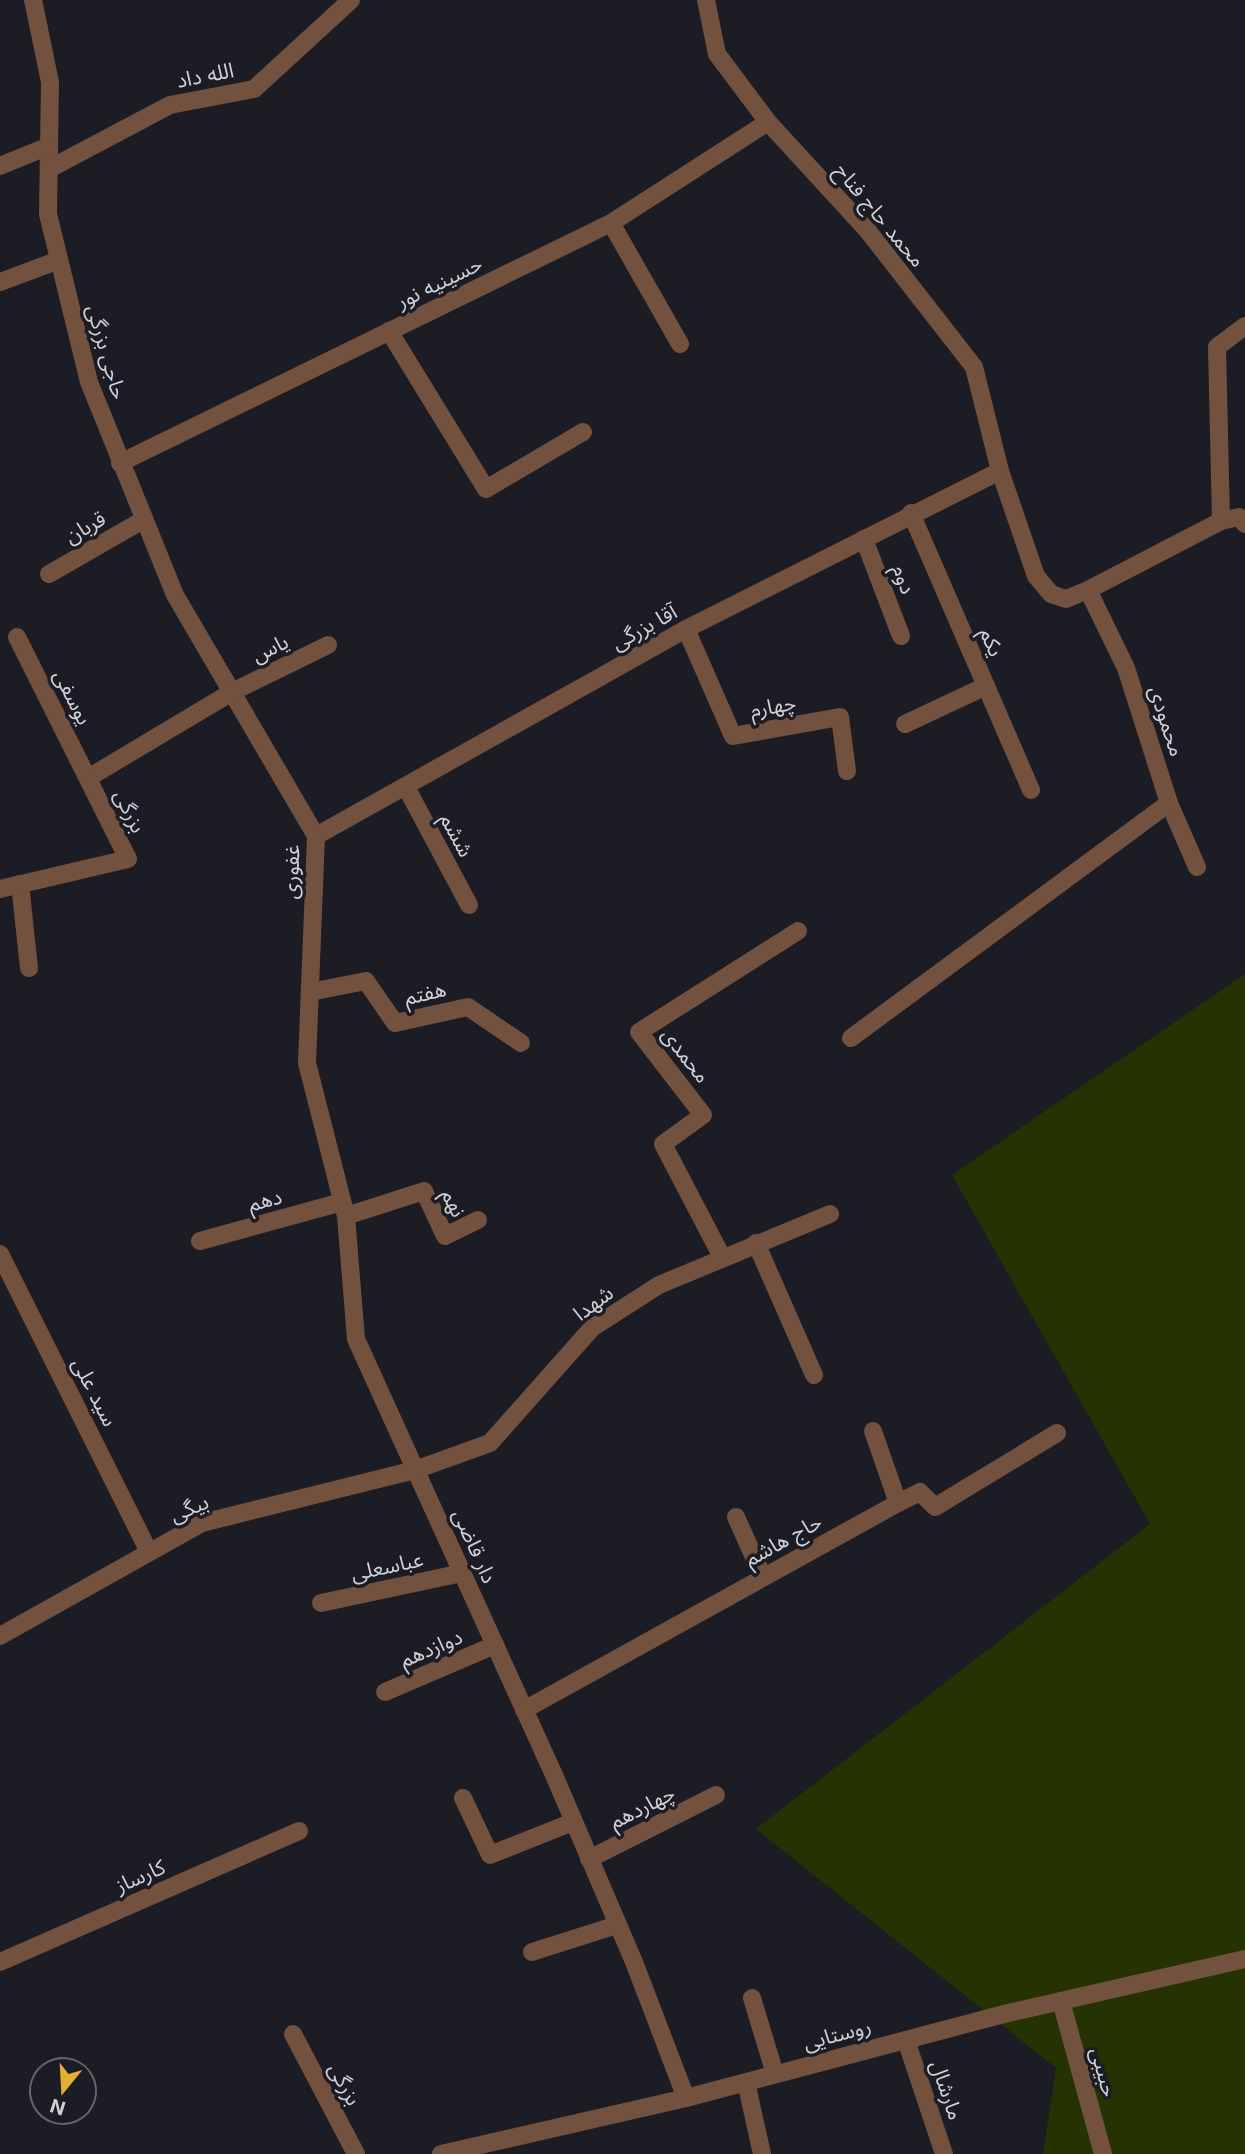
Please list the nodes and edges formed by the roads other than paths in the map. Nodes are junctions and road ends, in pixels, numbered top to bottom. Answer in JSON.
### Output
{"nodes":[{"id":1,"x":33,"y":0,"type":"edge"},
{"id":2,"x":351,"y":0,"type":"edge"},
{"id":3,"x":706,"y":0,"type":"edge"},
{"id":4,"x":768,"y":122,"type":"junction"},
{"id":5,"x":49,"y":146,"type":"junction"},
{"id":6,"x":0,"y":166,"type":"edge"},
{"id":7,"x":49,"y":169,"type":"junction"},
{"id":8,"x":611,"y":223,"type":"junction"},
{"id":9,"x":59,"y":260,"type":"junction"},
{"id":10,"x":0,"y":282,"type":"edge"},
{"id":11,"x":1245,"y":326,"type":"edge"},
{"id":12,"x":389,"y":331,"type":"junction"},
{"id":13,"x":680,"y":344,"type":"dead end"},
{"id":14,"x":583,"y":432,"type":"dead end"},
{"id":15,"x":120,"y":463,"type":"junction"},
{"id":16,"x":1000,"y":471,"type":"junction"},
{"id":17,"x":911,"y":513,"type":"junction"},
{"id":18,"x":143,"y":520,"type":"junction"},
{"id":19,"x":1242,"y":520,"type":"edge"},
{"id":20,"x":1221,"y":521,"type":"junction"},
{"id":21,"x":864,"y":539,"type":"junction"},
{"id":22,"x":49,"y":574,"type":"dead end"},
{"id":23,"x":1088,"y":590,"type":"junction"},
{"id":24,"x":686,"y":629,"type":"junction"},
{"id":25,"x":901,"y":636,"type":"dead end"},
{"id":26,"x":17,"y":637,"type":"dead end"},
{"id":27,"x":328,"y":645,"type":"dead end"},
{"id":28,"x":986,"y":686,"type":"junction"},
{"id":29,"x":232,"y":692,"type":"junction"},
{"id":30,"x":905,"y":724,"type":"dead end"},
{"id":31,"x":847,"y":771,"type":"dead end"},
{"id":32,"x":88,"y":778,"type":"junction"},
{"id":33,"x":406,"y":787,"type":"junction"},
{"id":34,"x":1031,"y":790,"type":"dead end"},
{"id":35,"x":1169,"y":803,"type":"junction"},
{"id":36,"x":316,"y":836,"type":"junction"},
{"id":37,"x":1197,"y":867,"type":"dead end"},
{"id":38,"x":20,"y":884,"type":"junction"},
{"id":39,"x":0,"y":889,"type":"edge"},
{"id":40,"x":469,"y":905,"type":"dead end"},
{"id":41,"x":798,"y":931,"type":"dead end"},
{"id":42,"x":29,"y":968,"type":"dead end"},
{"id":43,"x":310,"y":992,"type":"junction"},
{"id":44,"x":851,"y":1038,"type":"dead end"},
{"id":45,"x":521,"y":1043,"type":"dead end"},
{"id":46,"x":344,"y":1209,"type":"junction"},
{"id":47,"x":830,"y":1214,"type":"dead end"},
{"id":48,"x":478,"y":1220,"type":"dead end"},
{"id":49,"x":200,"y":1241,"type":"dead end"},
{"id":50,"x":757,"y":1243,"type":"junction"},
{"id":51,"x":0,"y":1254,"type":"edge"},
{"id":52,"x":722,"y":1257,"type":"junction"},
{"id":53,"x":814,"y":1375,"type":"dead end"},
{"id":54,"x":873,"y":1431,"type":"dead end"},
{"id":55,"x":1057,"y":1433,"type":"dead end"},
{"id":56,"x":415,"y":1470,"type":"junction"},
{"id":57,"x":898,"y":1503,"type":"junction"},
{"id":58,"x":736,"y":1517,"type":"dead end"},
{"id":59,"x":149,"y":1552,"type":"junction"},
{"id":60,"x":462,"y":1573,"type":"junction"},
{"id":61,"x":763,"y":1577,"type":"junction"},
{"id":62,"x":321,"y":1603,"type":"dead end"},
{"id":63,"x":0,"y":1636,"type":"edge"},
{"id":64,"x":495,"y":1645,"type":"junction"},
{"id":65,"x":385,"y":1692,"type":"dead end"},
{"id":66,"x":524,"y":1710,"type":"junction"},
{"id":67,"x":716,"y":1795,"type":"dead end"},
{"id":68,"x":463,"y":1798,"type":"dead end"},
{"id":69,"x":573,"y":1822,"type":"junction"},
{"id":70,"x":299,"y":1831,"type":"dead end"},
{"id":71,"x":589,"y":1859,"type":"junction"},
{"id":72,"x":617,"y":1924,"type":"junction"},
{"id":73,"x":532,"y":1952,"type":"dead end"},
{"id":74,"x":1245,"y":1959,"type":"edge"},
{"id":75,"x":0,"y":1962,"type":"edge"},
{"id":76,"x":752,"y":1998,"type":"dead end"},
{"id":77,"x":1061,"y":2001,"type":"junction"},
{"id":78,"x":293,"y":2034,"type":"dead end"},
{"id":79,"x":906,"y":2040,"type":"junction"},
{"id":80,"x":775,"y":2074,"type":"junction"},
{"id":81,"x":746,"y":2082,"type":"junction"},
{"id":82,"x":686,"y":2098,"type":"junction"},
{"id":83,"x":503,"y":2147,"type":"edge"},
{"id":84,"x":356,"y":2154,"type":"edge"},
{"id":85,"x":441,"y":2154,"type":"edge"},
{"id":86,"x":762,"y":2154,"type":"edge"},
{"id":87,"x":944,"y":2154,"type":"edge"},
{"id":88,"x":1103,"y":2154,"type":"edge"}],
"edges":[{"from":1,"to":5,"type":"street","name":"حاجی بزرگی"},
{"from":2,"to":7,"type":"street","name":"الله داد"},
{"from":3,"to":4,"type":"street","name":"محمد حاج فناح"},
{"from":4,"to":8,"type":"street","name":"حسینیه نور"},
{"from":4,"to":16,"type":"street","name":"محمد حاج فناح"},
{"from":5,"to":6,"type":"street"},
{"from":5,"to":7,"type":"street","name":"حاجی بزرگی"},
{"from":7,"to":9,"type":"street","name":"حاجی بزرگی"},
{"from":8,"to":12,"type":"street","name":"حسینیه نور"},
{"from":8,"to":13,"type":"street"},
{"from":9,"to":10,"type":"street"},
{"from":9,"to":15,"type":"street","name":"حاجی بزرگی"},
{"from":11,"to":20,"type":"street"},
{"from":12,"to":14,"type":"street"},
{"from":12,"to":15,"type":"street","name":"حسینیه نور"},
{"from":15,"to":18,"type":"street","name":"حاجی بزرگی"},
{"from":16,"to":17,"type":"street","name":"آقا بزرگی"},
{"from":16,"to":23,"type":"street","name":"محمد حاج فناح"},
{"from":17,"to":21,"type":"street","name":"آقا بزرگی"},
{"from":17,"to":28,"type":"street","name":"یکم"},
{"from":18,"to":22,"type":"street","name":"قربان"},
{"from":18,"to":29,"type":"street","name":"حاجی بزرگی"},
{"from":19,"to":20,"type":"street"},
{"from":20,"to":23,"type":"street"},
{"from":21,"to":24,"type":"street","name":"آقا بزرگی"},
{"from":21,"to":25,"type":"street","name":"دوم"},
{"from":23,"to":35,"type":"street","name":"محمودی"},
{"from":24,"to":31,"type":"street","name":"چهارم"},
{"from":24,"to":33,"type":"street","name":"آقا بزرگی"},
{"from":26,"to":32,"type":"street","name":"یوسفی"},
{"from":27,"to":29,"type":"street","name":"یاس"},
{"from":28,"to":30,"type":"street"},
{"from":28,"to":34,"type":"street","name":"یکم"},
{"from":29,"to":32,"type":"street","name":"بزرگی"},
{"from":29,"to":36,"type":"street","name":"غفوری"},
{"from":32,"to":38,"type":"street","name":"بزرگی"},
{"from":33,"to":36,"type":"street","name":"آقا بزرگی"},
{"from":33,"to":40,"type":"street","name":"ششم"},
{"from":35,"to":37,"type":"street","name":"محمودی"},
{"from":35,"to":44,"type":"street"},
{"from":36,"to":43,"type":"street","name":"غفوری"},
{"from":38,"to":39,"type":"street","name":"بزرگی"},
{"from":38,"to":42,"type":"street"},
{"from":41,"to":52,"type":"street","name":"محمدی"},
{"from":43,"to":45,"type":"street","name":"هفتم"},
{"from":43,"to":46,"type":"street","name":"دار قاضی"},
{"from":46,"to":48,"type":"street","name":"نهم"},
{"from":46,"to":49,"type":"street","name":"دهم"},
{"from":46,"to":56,"type":"street","name":"دار قاضی"},
{"from":47,"to":50,"type":"street","name":"شهدا"},
{"from":50,"to":52,"type":"street","name":"شهدا"},
{"from":50,"to":53,"type":"street"},
{"from":51,"to":59,"type":"street","name":"سید علی"},
{"from":52,"to":56,"type":"street","name":"شهدا"},
{"from":54,"to":57,"type":"street"},
{"from":55,"to":57,"type":"street","name":"حاج هاشم"},
{"from":56,"to":59,"type":"street","name":"بیگی"},
{"from":56,"to":60,"type":"street","name":"دار قاضی"},
{"from":57,"to":61,"type":"street","name":"حاج هاشم"},
{"from":58,"to":61,"type":"street"},
{"from":59,"to":63,"type":"street","name":"بیگی"},
{"from":60,"to":62,"type":"street","name":"عباسعلی"},
{"from":60,"to":64,"type":"street","name":"دار قاضی"},
{"from":61,"to":66,"type":"street","name":"حاج هاشم"},
{"from":64,"to":65,"type":"street","name":"دوازدهم"},
{"from":64,"to":66,"type":"street","name":"دار قاضی"},
{"from":66,"to":69,"type":"street","name":"دار قاضی"},
{"from":67,"to":71,"type":"street","name":"چهاردهم"},
{"from":68,"to":69,"type":"street"},
{"from":69,"to":71,"type":"street","name":"دار قاضی"},
{"from":70,"to":75,"type":"street","name":"کارساز"},
{"from":71,"to":72,"type":"street","name":"دار قاضی"},
{"from":72,"to":73,"type":"street"},
{"from":72,"to":82,"type":"street","name":"دار قاضی"},
{"from":74,"to":77,"type":"street","name":"روستایی"},
{"from":76,"to":80,"type":"street"},
{"from":77,"to":79,"type":"street","name":"روستایی"},
{"from":77,"to":88,"type":"street","name":"حبیبی"},
{"from":78,"to":84,"type":"street","name":"بزرگی"},
{"from":79,"to":80,"type":"street","name":"روستایی"},
{"from":79,"to":87,"type":"street","name":"مارشال"},
{"from":80,"to":81,"type":"street","name":"روستایی"},
{"from":81,"to":82,"type":"street","name":"روستایی"},
{"from":81,"to":86,"type":"street"},
{"from":82,"to":83,"type":"street","name":"روستایی"},
{"from":83,"to":85,"type":"street","name":"روستایی"}]}
